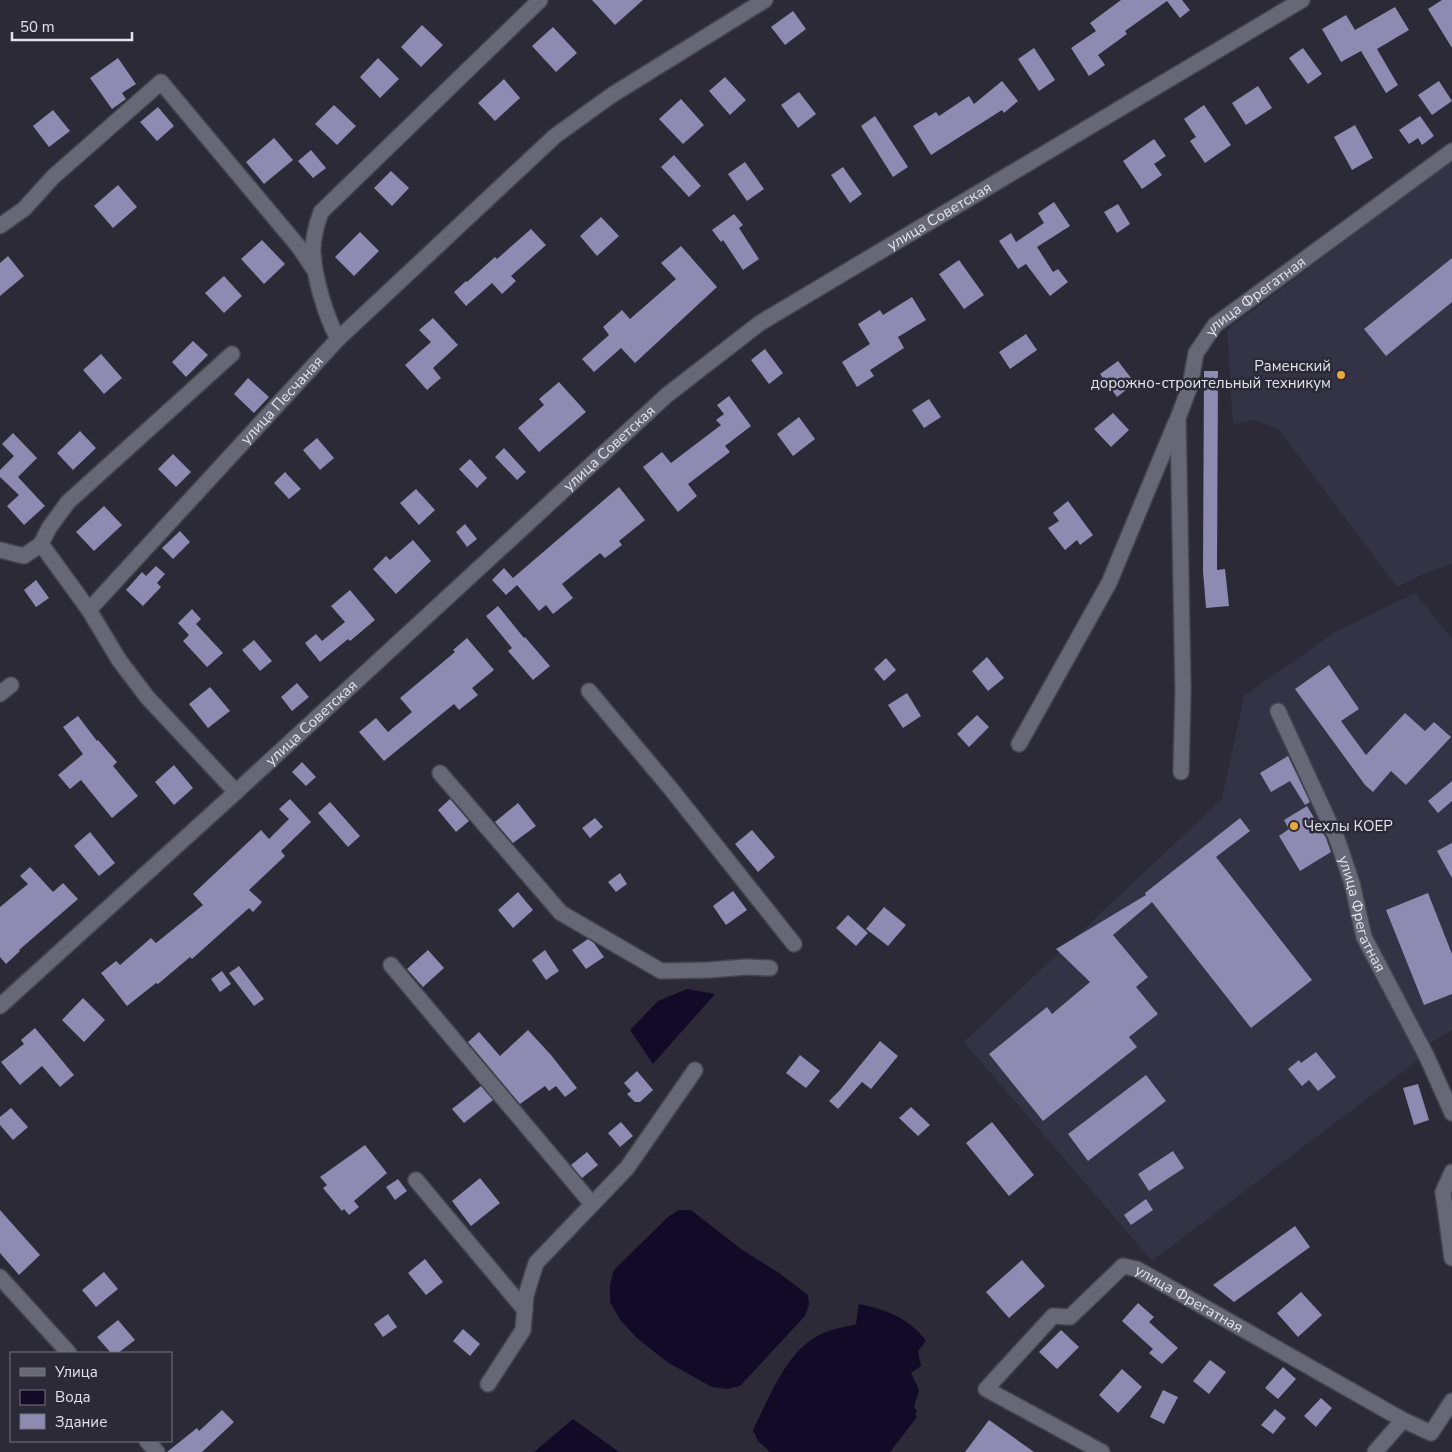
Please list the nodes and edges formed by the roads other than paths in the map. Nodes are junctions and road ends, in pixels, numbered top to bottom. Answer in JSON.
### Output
{"nodes":[{"id":1,"x":540,"y":0,"type":"edge"},
{"id":2,"x":765,"y":0,"type":"edge"},
{"id":3,"x":1302,"y":0,"type":"edge"},
{"id":4,"x":1452,"y":151,"type":"edge"},
{"id":5,"x":0,"y":226,"type":"edge"},
{"id":6,"x":317,"y":273,"type":"junction"},
{"id":7,"x":338,"y":340,"type":"junction"},
{"id":8,"x":232,"y":354,"type":"dead end"},
{"id":9,"x":1178,"y":418,"type":"junction"},
{"id":10,"x":41,"y":544,"type":"junction"},
{"id":11,"x":0,"y":550,"type":"edge"},
{"id":12,"x":89,"y":610,"type":"junction"},
{"id":13,"x":590,"y":692,"type":"dead end"},
{"id":14,"x":1278,"y":711,"type":"dead end"},
{"id":15,"x":1019,"y":744,"type":"dead end"},
{"id":16,"x":1182,"y":772,"type":"dead end"},
{"id":17,"x":440,"y":773,"type":"dead end"},
{"id":18,"x":236,"y":792,"type":"junction"},
{"id":19,"x":794,"y":944,"type":"dead end"},
{"id":20,"x":391,"y":965,"type":"dead end"},
{"id":21,"x":770,"y":968,"type":"dead end"},
{"id":22,"x":0,"y":1006,"type":"edge"},
{"id":23,"x":695,"y":1070,"type":"dead end"},
{"id":24,"x":1452,"y":1113,"type":"edge"},
{"id":25,"x":1452,"y":1172,"type":"edge"},
{"id":26,"x":416,"y":1180,"type":"dead end"},
{"id":27,"x":592,"y":1204,"type":"junction"},
{"id":28,"x":1452,"y":1258,"type":"edge"},
{"id":29,"x":0,"y":1277,"type":"edge"},
{"id":30,"x":525,"y":1310,"type":"junction"},
{"id":31,"x":67,"y":1352,"type":"edge"},
{"id":32,"x":488,"y":1384,"type":"dead end"},
{"id":33,"x":1452,"y":1401,"type":"edge"},
{"id":34,"x":1403,"y":1420,"type":"junction"},
{"id":35,"x":148,"y":1442,"type":"edge"},
{"id":36,"x":157,"y":1452,"type":"edge"},
{"id":37,"x":1102,"y":1452,"type":"edge"},
{"id":38,"x":1375,"y":1452,"type":"edge"}],
"edges":[{"from":1,"to":6,"type":"street"},
{"from":2,"to":7,"type":"street","name":"улица Песчаная"},
{"from":3,"to":18,"type":"street","name":"улица Советская"},
{"from":4,"to":9,"type":"street","name":"улица Фрегатная"},
{"from":5,"to":6,"type":"street"},
{"from":6,"to":7,"type":"street"},
{"from":7,"to":12,"type":"street","name":"улица Песчаная"},
{"from":8,"to":10,"type":"street"},
{"from":9,"to":15,"type":"street"},
{"from":9,"to":16,"type":"street","name":"улица Фрегатная"},
{"from":10,"to":11,"type":"street"},
{"from":10,"to":12,"type":"street"},
{"from":12,"to":18,"type":"street"},
{"from":13,"to":19,"type":"street"},
{"from":14,"to":24,"type":"street","name":"улица Фрегатная"},
{"from":17,"to":21,"type":"street"},
{"from":18,"to":22,"type":"street","name":"улица Советская"},
{"from":20,"to":27,"type":"street"},
{"from":23,"to":27,"type":"street"},
{"from":25,"to":28,"type":"street"},
{"from":26,"to":30,"type":"street"},
{"from":27,"to":30,"type":"street"},
{"from":29,"to":31,"type":"street"},
{"from":30,"to":32,"type":"street"},
{"from":33,"to":34,"type":"street","name":"улица Фрегатная"},
{"from":34,"to":37,"type":"street","name":"улица Фрегатная"},
{"from":34,"to":38,"type":"street"},
{"from":35,"to":36,"type":"street"}]}
